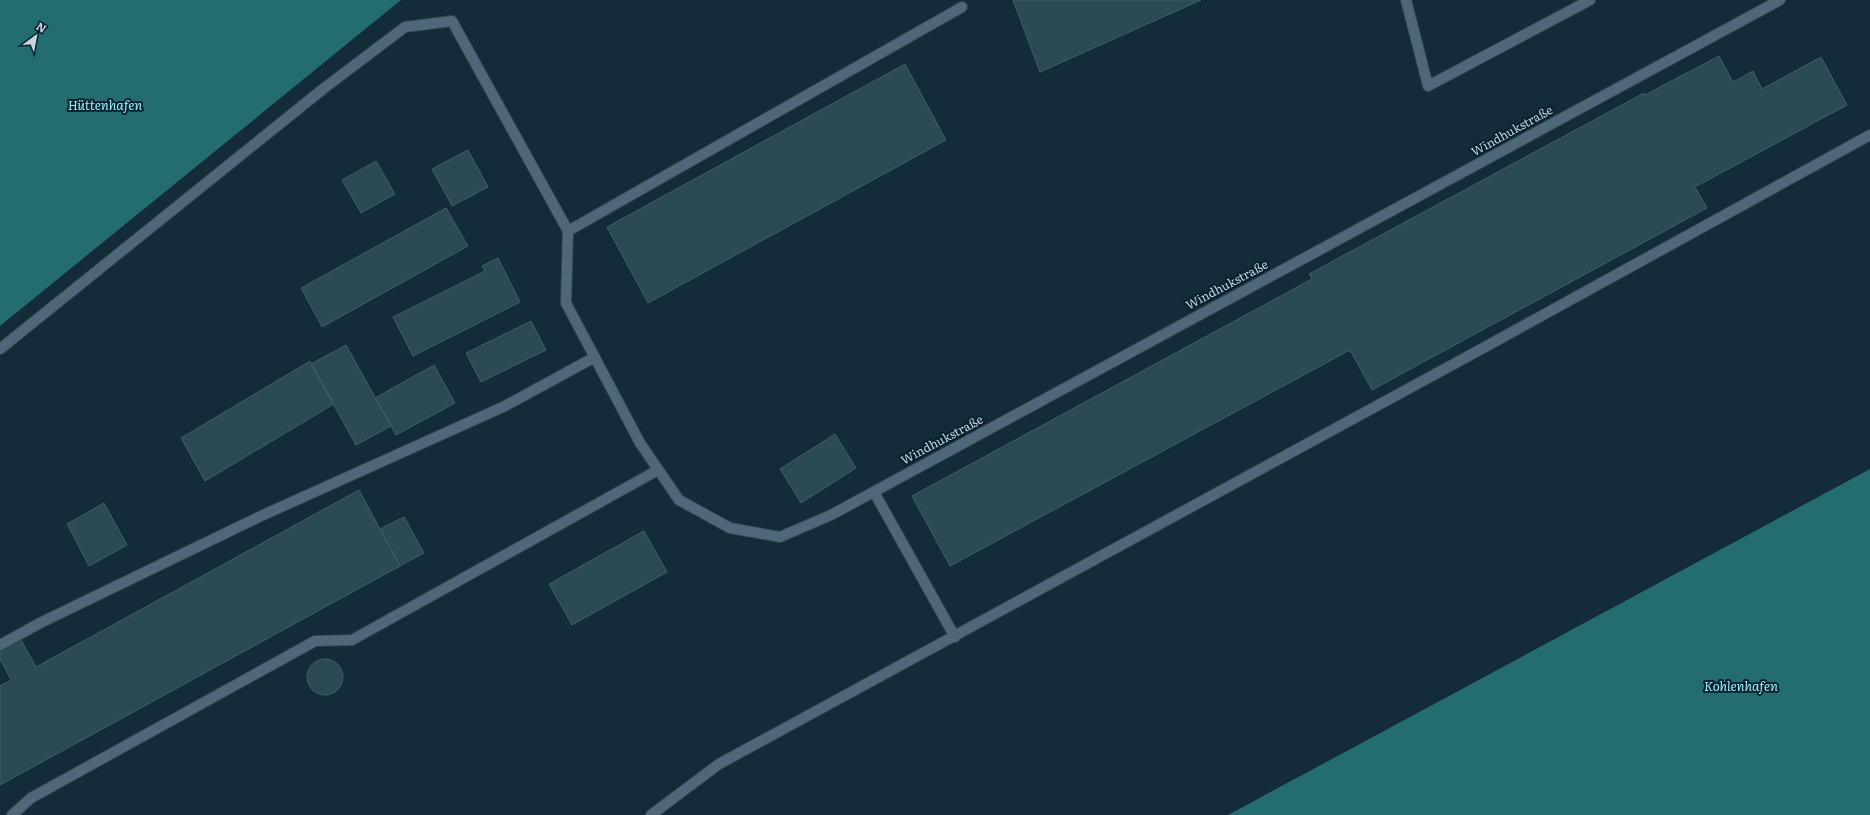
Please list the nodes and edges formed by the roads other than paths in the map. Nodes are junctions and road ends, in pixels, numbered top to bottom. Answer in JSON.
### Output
{"nodes":[{"id":1,"x":1406,"y":0,"type":"edge"},
{"id":2,"x":1590,"y":0,"type":"edge"},
{"id":3,"x":1780,"y":0,"type":"edge"},
{"id":4,"x":962,"y":7,"type":"dead end"},
{"id":5,"x":1870,"y":135,"type":"edge"},
{"id":6,"x":568,"y":232,"type":"junction"},
{"id":7,"x":0,"y":349,"type":"edge"},
{"id":8,"x":595,"y":357,"type":"junction"},
{"id":9,"x":658,"y":470,"type":"junction"},
{"id":10,"x":874,"y":492,"type":"junction"},
{"id":11,"x":955,"y":636,"type":"junction"},
{"id":12,"x":0,"y":645,"type":"edge"},
{"id":13,"x":12,"y":815,"type":"edge"},
{"id":14,"x":652,"y":815,"type":"edge"}],
"edges":[{"from":1,"to":2,"type":"street"},
{"from":3,"to":10,"type":"street","name":"Windhukstraße"},
{"from":4,"to":6,"type":"street"},
{"from":5,"to":11,"type":"street"},
{"from":6,"to":7,"type":"street"},
{"from":6,"to":8,"type":"street"},
{"from":8,"to":9,"type":"street"},
{"from":8,"to":12,"type":"street"},
{"from":9,"to":10,"type":"street","name":"Windhukstraße"},
{"from":9,"to":13,"type":"street"},
{"from":10,"to":11,"type":"street"},
{"from":11,"to":14,"type":"street"}]}
